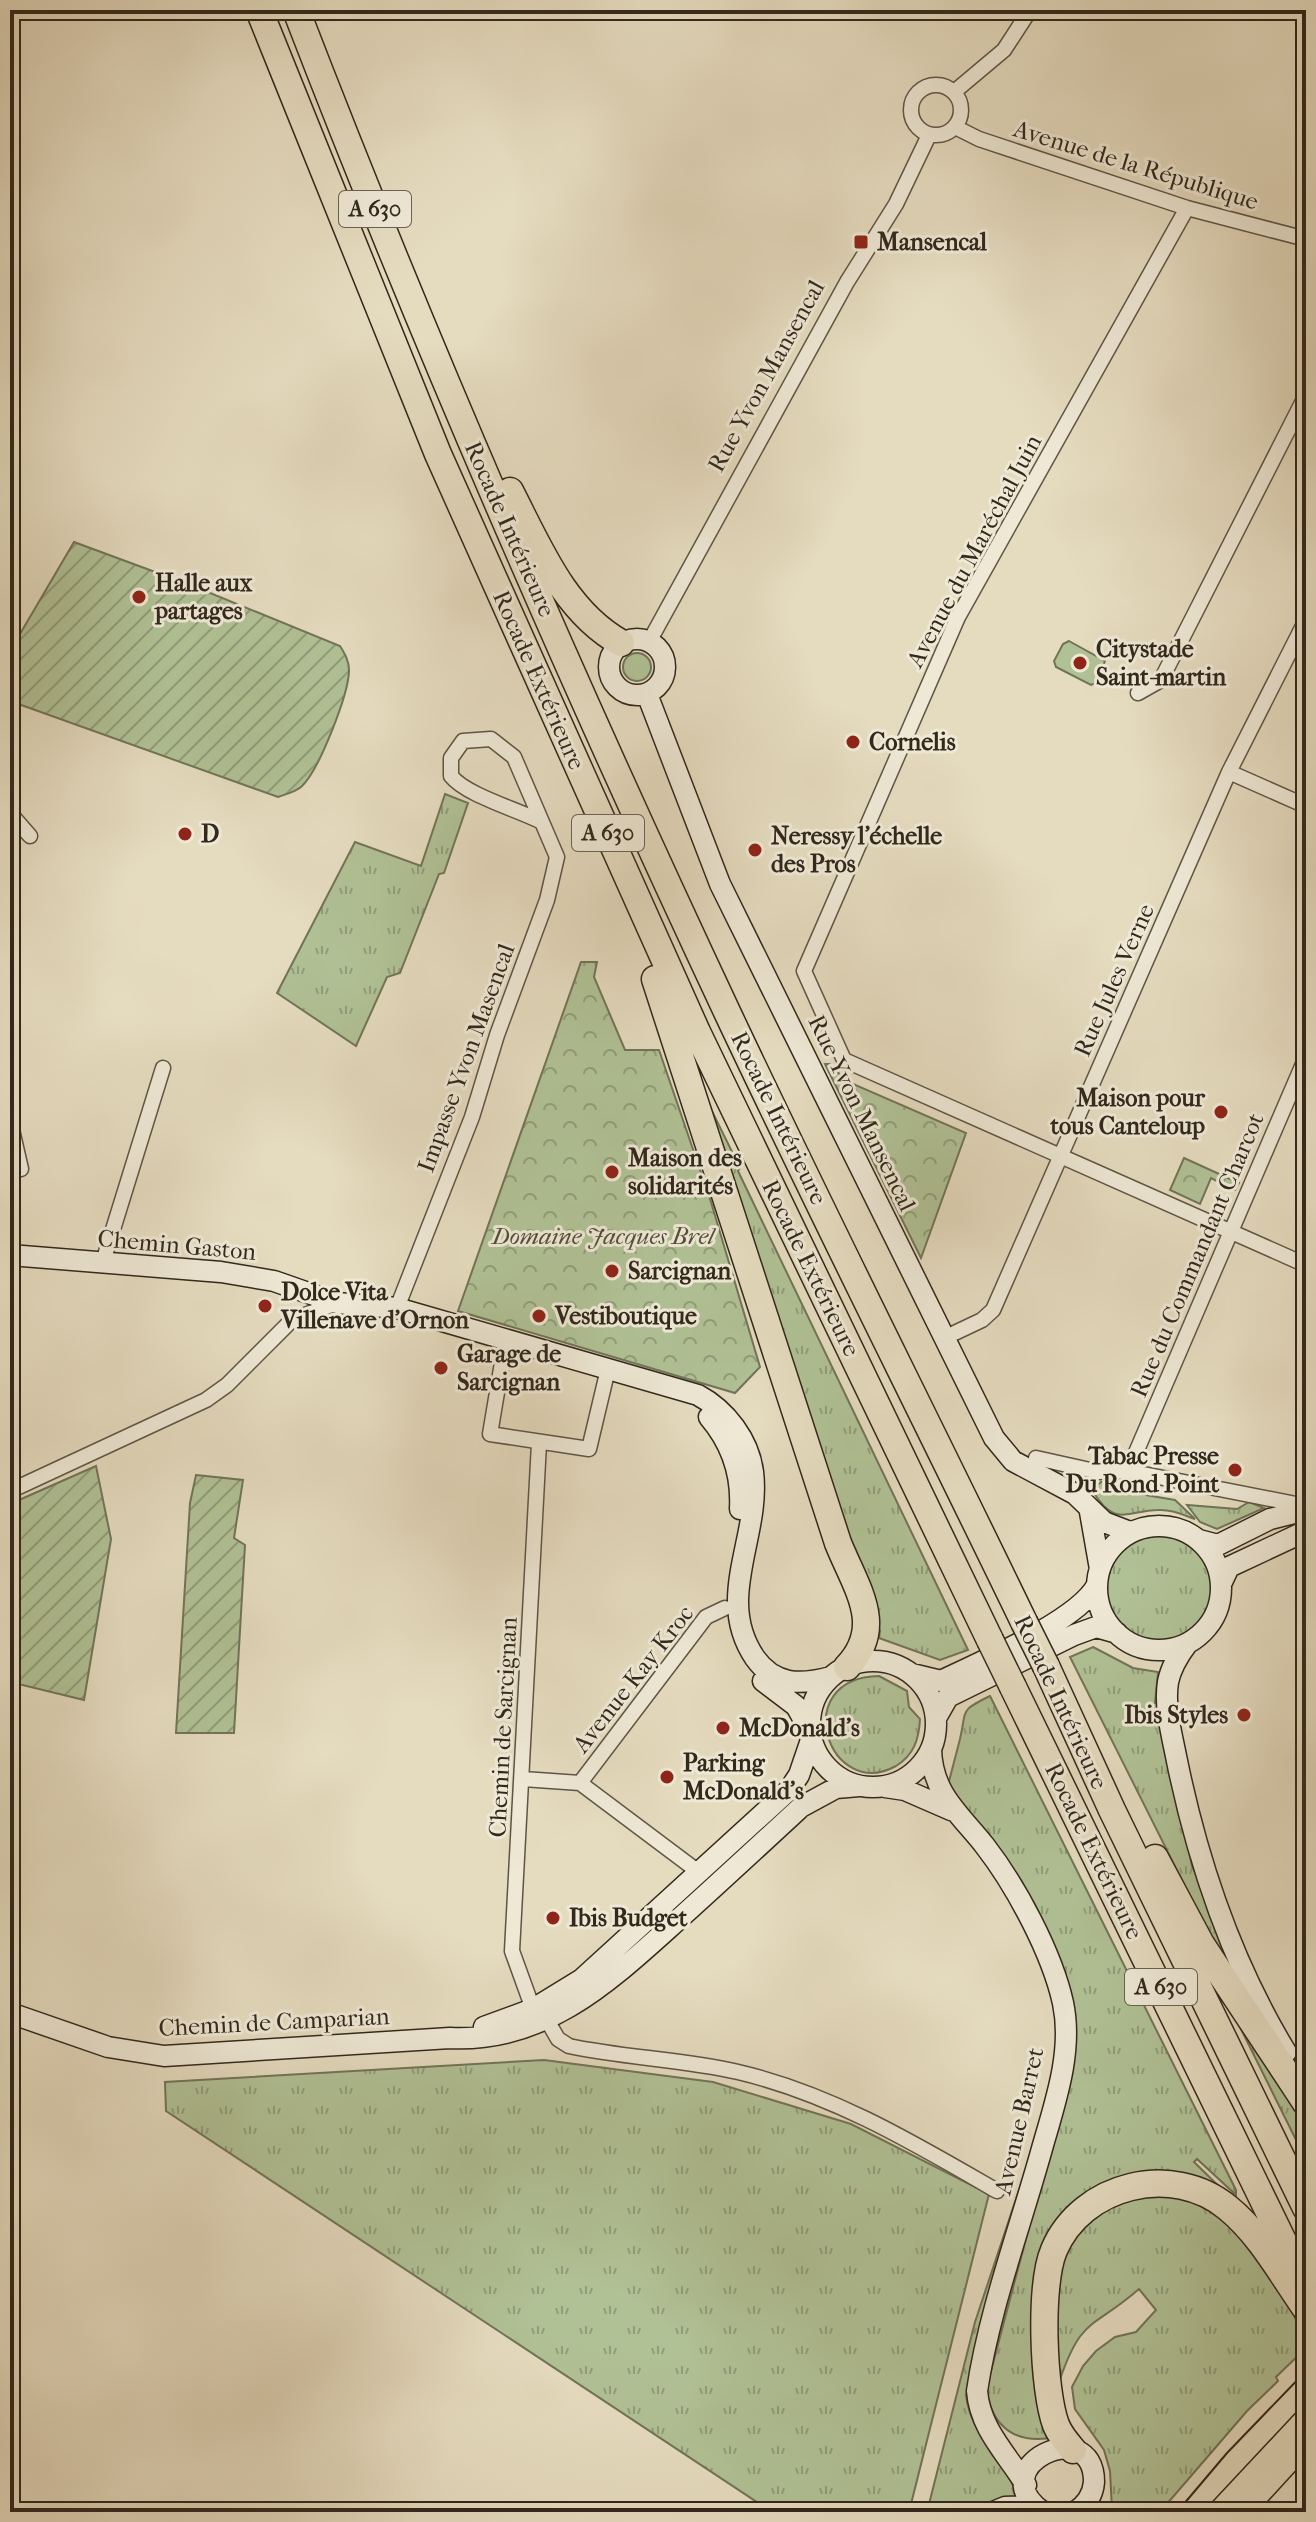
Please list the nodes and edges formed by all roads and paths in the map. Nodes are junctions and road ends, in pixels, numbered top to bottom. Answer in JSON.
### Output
{"nodes":[{"id":1,"x":259,"y":10,"type":"edge"},
{"id":2,"x":296,"y":10,"type":"edge"},
{"id":3,"x":1030,"y":10,"type":"edge"},
{"id":4,"x":954,"y":92,"type":"junction"},
{"id":5,"x":955,"y":127,"type":"junction"},
{"id":6,"x":929,"y":135,"type":"junction"},
{"id":7,"x":1187,"y":208,"type":"junction"},
{"id":8,"x":1306,"y":239,"type":"edge"},
{"id":9,"x":1306,"y":395,"type":"edge"},
{"id":10,"x":456,"y":408,"type":"junction"},
{"id":11,"x":1306,"y":620,"type":"edge"},
{"id":12,"x":649,"y":642,"type":"junction"},
{"id":13,"x":621,"y":643,"type":"junction"},
{"id":14,"x":1138,"y":693,"type":"dead end"},
{"id":15,"x":647,"y":694,"type":"junction"},
{"id":16,"x":566,"y":740,"type":"junction"},
{"id":17,"x":1229,"y":772,"type":"junction"},
{"id":18,"x":1306,"y":806,"type":"edge"},
{"id":19,"x":10,"y":813,"type":"edge"},
{"id":20,"x":542,"y":822,"type":"junction"},
{"id":21,"x":30,"y":836,"type":"dead end"},
{"id":22,"x":1306,"y":1057,"type":"edge"},
{"id":23,"x":163,"y":1068,"type":"dead end"},
{"id":24,"x":10,"y":1121,"type":"edge"},
{"id":25,"x":1061,"y":1156,"type":"junction"},
{"id":26,"x":21,"y":1169,"type":"dead end"},
{"id":27,"x":1229,"y":1232,"type":"junction"},
{"id":28,"x":10,"y":1255,"type":"edge"},
{"id":29,"x":102,"y":1265,"type":"junction"},
{"id":30,"x":1306,"y":1265,"type":"edge"},
{"id":31,"x":337,"y":1303,"type":"junction"},
{"id":32,"x":397,"y":1308,"type":"junction"},
{"id":33,"x":944,"y":1338,"type":"junction"},
{"id":34,"x":506,"y":1339,"type":"junction"},
{"id":35,"x":608,"y":1369,"type":"junction"},
{"id":36,"x":675,"y":1389,"type":"junction"},
{"id":37,"x":539,"y":1443,"type":"junction"},
{"id":38,"x":1036,"y":1458,"type":"dead end"},
{"id":39,"x":1128,"y":1471,"type":"junction"},
{"id":40,"x":1099,"y":1472,"type":"junction"},
{"id":41,"x":10,"y":1491,"type":"edge"},
{"id":42,"x":1075,"y":1494,"type":"junction"},
{"id":43,"x":1306,"y":1508,"type":"edge"},
{"id":44,"x":1090,"y":1512,"type":"junction"},
{"id":45,"x":1306,"y":1531,"type":"edge"},
{"id":46,"x":1130,"y":1532,"type":"junction"},
{"id":47,"x":1199,"y":1540,"type":"junction"},
{"id":48,"x":1098,"y":1577,"type":"junction"},
{"id":49,"x":1221,"y":1584,"type":"junction"},
{"id":50,"x":725,"y":1608,"type":"junction"},
{"id":51,"x":1117,"y":1633,"type":"junction"},
{"id":52,"x":1187,"y":1644,"type":"junction"},
{"id":53,"x":1046,"y":1666,"type":"junction"},
{"id":54,"x":839,"y":1672,"type":"junction"},
{"id":55,"x":910,"y":1673,"type":"junction"},
{"id":56,"x":936,"y":1718,"type":"junction"},
{"id":57,"x":811,"y":1735,"type":"junction"},
{"id":58,"x":931,"y":1749,"type":"junction"},
{"id":59,"x":523,"y":1779,"type":"junction"},
{"id":60,"x":580,"y":1783,"type":"junction"},
{"id":61,"x":859,"y":1786,"type":"junction"},
{"id":62,"x":881,"y":1787,"type":"junction"},
{"id":63,"x":951,"y":1810,"type":"junction"},
{"id":64,"x":700,"y":1873,"type":"junction"},
{"id":65,"x":10,"y":2013,"type":"edge"},
{"id":66,"x":540,"y":2015,"type":"junction"},
{"id":67,"x":1306,"y":2085,"type":"edge"},
{"id":68,"x":1306,"y":2103,"type":"edge"},
{"id":69,"x":997,"y":2191,"type":"dead end"},
{"id":70,"x":1306,"y":2208,"type":"edge"},
{"id":71,"x":1306,"y":2288,"type":"edge"},
{"id":72,"x":1306,"y":2309,"type":"edge"},
{"id":73,"x":1306,"y":2419,"type":"edge"},
{"id":74,"x":984,"y":2421,"type":"junction"},
{"id":75,"x":1306,"y":2442,"type":"edge"},
{"id":76,"x":1061,"y":2450,"type":"junction"},
{"id":77,"x":1026,"y":2485,"type":"junction"},
{"id":78,"x":1094,"y":2485,"type":"junction"},
{"id":79,"x":1039,"y":2509,"type":"edge"},
{"id":80,"x":993,"y":2512,"type":"edge"},
{"id":81,"x":1075,"y":2512,"type":"edge"},
{"id":82,"x":1103,"y":2512,"type":"edge"},
{"id":83,"x":1219,"y":2512,"type":"edge"},
{"id":84,"x":1242,"y":2512,"type":"edge"}],
"edges":[{"from":1,"to":16,"type":"highway","name":"Rocade Extérieure","number":"A 630"},
{"from":2,"to":10,"type":"highway","name":"Rocade Intérieure","number":"A 630"},
{"from":3,"to":4,"type":"street"},
{"from":4,"to":5,"type":"street"},
{"from":4,"to":6,"type":"street"},
{"from":5,"to":6,"type":"street"},
{"from":5,"to":7,"type":"street","name":"Avenue de la République"},
{"from":6,"to":12,"type":"street","name":"Rue Yvon Mansencal"},
{"from":7,"to":8,"type":"street","name":"Avenue de la République"},
{"from":7,"to":25,"type":"street","name":"Avenue du Maréchal Juin"},
{"from":9,"to":14,"type":"street"},
{"from":10,"to":13,"type":"highway"},
{"from":10,"to":53,"type":"highway","name":"Rocade Intérieure","number":"A 630","bridge":true},
{"from":11,"to":17,"type":"street","name":"Rue Jules Verne"},
{"from":12,"to":13,"type":"street"},
{"from":12,"to":15,"type":"street"},
{"from":13,"to":15,"type":"street"},
{"from":15,"to":33,"type":"street","name":"Rue Yvon Mansencal"},
{"from":16,"to":54,"type":"highway"},
{"from":16,"to":71,"type":"highway","name":"Rocade Extérieure","number":"A 630","bridge":true},
{"from":17,"to":18,"type":"street"},
{"from":17,"to":25,"type":"street","name":"Rue Jules Verne"},
{"from":19,"to":21,"type":"street"},
{"from":20,"to":20,"type":"street","name":"Impasse Yvon Masencal"},
{"from":20,"to":32,"type":"street","name":"Impasse Yvon Masencal"},
{"from":22,"to":27,"type":"street","name":"Rue du Commandant Charcot"},
{"from":23,"to":29,"type":"street"},
{"from":24,"to":26,"type":"street"},
{"from":25,"to":27,"type":"street","name":"Avenue du Maréchal Juin"},
{"from":25,"to":33,"type":"street","name":"Rue Jules Verne"},
{"from":27,"to":30,"type":"street","name":"Avenue du Maréchal Juin"},
{"from":27,"to":39,"type":"street","name":"Rue du Commandant Charcot"},
{"from":28,"to":29,"type":"street","name":"Chemin Gaston"},
{"from":29,"to":31,"type":"street","name":"Chemin Gaston"},
{"from":31,"to":32,"type":"street","name":"Chemin Gaston"},
{"from":31,"to":41,"type":"street"},
{"from":32,"to":34,"type":"street","name":"Chemin Gaston"},
{"from":33,"to":42,"type":"street","name":"Rue Yvon Mansencal"},
{"from":34,"to":35,"type":"street","name":"Chemin Gaston"},
{"from":34,"to":37,"type":"street"},
{"from":35,"to":36,"type":"street","name":"Chemin Gaston"},
{"from":35,"to":37,"type":"street"},
{"from":36,"to":50,"type":"street"},
{"from":36,"to":54,"type":"street","name":"Chemin Gaston"},
{"from":37,"to":59,"type":"street","name":"Chemin de Sarcignan"},
{"from":38,"to":40,"type":"street"},
{"from":39,"to":40,"type":"street"},
{"from":39,"to":43,"type":"street"},
{"from":40,"to":42,"type":"street"},
{"from":42,"to":44,"type":"street","name":"Rue Yvon Mansencal"},
{"from":43,"to":47,"type":"street"},
{"from":44,"to":46,"type":"street","name":"Rue Yvon Mansencal"},
{"from":44,"to":48,"type":"street","name":"Rue Yvon Mansencal"},
{"from":45,"to":49,"type":"street"},
{"from":46,"to":47,"type":"street"},
{"from":46,"to":48,"type":"street"},
{"from":47,"to":49,"type":"street"},
{"from":48,"to":51,"type":"street"},
{"from":48,"to":55,"type":"street"},
{"from":49,"to":52,"type":"street"},
{"from":50,"to":57,"type":"street"},
{"from":50,"to":60,"type":"street","name":"Avenue Kay Kroc"},
{"from":51,"to":52,"type":"street"},
{"from":51,"to":56,"type":"street"},
{"from":52,"to":67,"type":"street"},
{"from":53,"to":68,"type":"highway"},
{"from":53,"to":70,"type":"highway","name":"Rocade Intérieure","number":"A 630"},
{"from":54,"to":55,"type":"street"},
{"from":54,"to":57,"type":"street"},
{"from":55,"to":56,"type":"street"},
{"from":56,"to":58,"type":"street"},
{"from":57,"to":61,"type":"street"},
{"from":57,"to":64,"type":"street"},
{"from":58,"to":62,"type":"street"},
{"from":58,"to":63,"type":"street","name":"Avenue Barret"},
{"from":59,"to":60,"type":"street"},
{"from":59,"to":66,"type":"street","name":"Chemin de Sarcignan"},
{"from":60,"to":64,"type":"street"},
{"from":61,"to":62,"type":"street"},
{"from":61,"to":66,"type":"street"},
{"from":62,"to":63,"type":"street","name":"Avenue Barret"},
{"from":63,"to":74,"type":"street","name":"Avenue Barret"},
{"from":64,"to":66,"type":"street"},
{"from":65,"to":66,"type":"street","name":"Chemin de Camparian"},
{"from":66,"to":69,"type":"street"},
{"from":72,"to":76,"type":"highway"},
{"from":73,"to":83,"type":"main road"},
{"from":74,"to":76,"type":"street"},
{"from":74,"to":77,"type":"street","name":"Avenue Barret"},
{"from":75,"to":84,"type":"main road"},
{"from":76,"to":77,"type":"street"},
{"from":76,"to":78,"type":"street"},
{"from":77,"to":79,"type":"street","name":"Avenue Barret"},
{"from":78,"to":81,"type":"street"},
{"from":78,"to":82,"type":"street"},
{"from":79,"to":80,"type":"street"}]}
